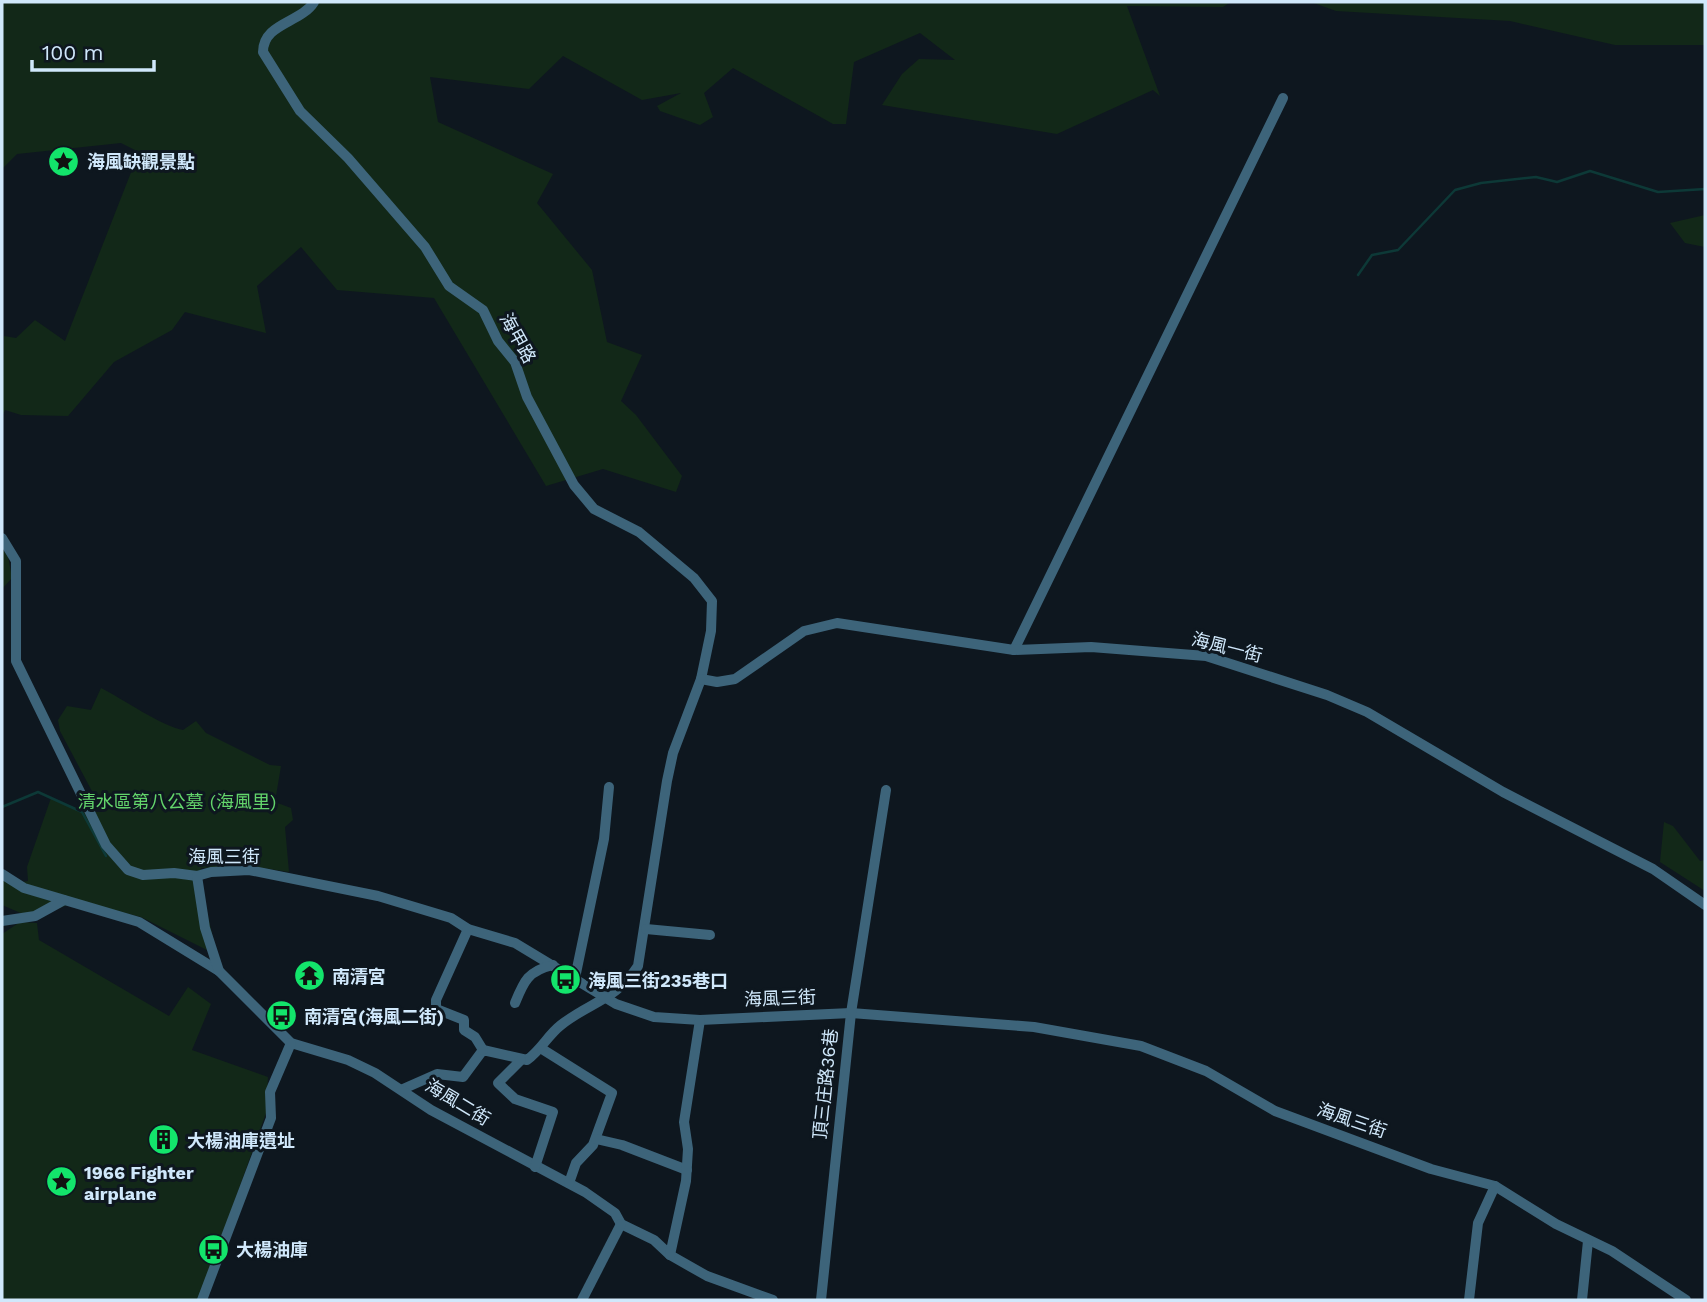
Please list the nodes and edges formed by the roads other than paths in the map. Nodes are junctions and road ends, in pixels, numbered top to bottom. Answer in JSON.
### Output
{"nodes":[{"id":1,"x":314,"y":2,"type":"edge"},
{"id":2,"x":1283,"y":98,"type":"dead end"},
{"id":3,"x":2,"y":538,"type":"edge"},
{"id":4,"x":1014,"y":650,"type":"junction"},
{"id":5,"x":701,"y":679,"type":"junction"},
{"id":6,"x":609,"y":787,"type":"dead end"},
{"id":7,"x":886,"y":790,"type":"dead end"},
{"id":8,"x":2,"y":874,"type":"edge"},
{"id":9,"x":197,"y":876,"type":"junction"},
{"id":10,"x":64,"y":900,"type":"junction"},
{"id":11,"x":1705,"y":905,"type":"edge"},
{"id":12,"x":2,"y":920,"type":"edge"},
{"id":13,"x":468,"y":929,"type":"junction"},
{"id":14,"x":646,"y":929,"type":"junction"},
{"id":15,"x":710,"y":935,"type":"dead end"},
{"id":16,"x":553,"y":965,"type":"junction"},
{"id":17,"x":219,"y":971,"type":"junction"},
{"id":18,"x":575,"y":978,"type":"junction"},
{"id":19,"x":608,"y":997,"type":"junction"},
{"id":20,"x":515,"y":1003,"type":"dead end"},
{"id":21,"x":851,"y":1013,"type":"junction"},
{"id":22,"x":700,"y":1020,"type":"junction"},
{"id":23,"x":291,"y":1043,"type":"junction"},
{"id":24,"x":542,"y":1049,"type":"junction"},
{"id":25,"x":483,"y":1050,"type":"junction"},
{"id":26,"x":521,"y":1059,"type":"junction"},
{"id":27,"x":402,"y":1089,"type":"junction"},
{"id":28,"x":596,"y":1139,"type":"junction"},
{"id":29,"x":535,"y":1167,"type":"junction"},
{"id":30,"x":687,"y":1170,"type":"junction"},
{"id":31,"x":569,"y":1183,"type":"junction"},
{"id":32,"x":1495,"y":1186,"type":"junction"},
{"id":33,"x":621,"y":1224,"type":"junction"},
{"id":34,"x":1588,"y":1241,"type":"junction"},
{"id":35,"x":670,"y":1255,"type":"junction"},
{"id":36,"x":202,"y":1300,"type":"edge"},
{"id":37,"x":582,"y":1300,"type":"edge"},
{"id":38,"x":773,"y":1300,"type":"edge"},
{"id":39,"x":821,"y":1300,"type":"edge"},
{"id":40,"x":1469,"y":1300,"type":"edge"},
{"id":41,"x":1582,"y":1300,"type":"edge"},
{"id":42,"x":1686,"y":1300,"type":"edge"}],
"edges":[{"from":1,"to":5,"type":"street","name":"海甲路"},
{"from":2,"to":4,"type":"street"},
{"from":3,"to":9,"type":"street","name":"海風三街"},
{"from":4,"to":5,"type":"street","name":"海風一街"},
{"from":4,"to":11,"type":"street","name":"海風一街"},
{"from":5,"to":14,"type":"street","name":"海甲路"},
{"from":6,"to":18,"type":"street"},
{"from":7,"to":21,"type":"street","name":"頂三庄路36巷"},
{"from":8,"to":10,"type":"street"},
{"from":9,"to":13,"type":"street","name":"海風三街"},
{"from":9,"to":17,"type":"street","name":"海風二街"},
{"from":10,"to":12,"type":"street"},
{"from":10,"to":17,"type":"street"},
{"from":13,"to":16,"type":"street","name":"海風三街"},
{"from":13,"to":25,"type":"street"},
{"from":14,"to":15,"type":"street"},
{"from":14,"to":19,"type":"street","name":"海甲路"},
{"from":16,"to":18,"type":"street","name":"海風三街"},
{"from":16,"to":20,"type":"street"},
{"from":17,"to":23,"type":"street","name":"海風二街"},
{"from":18,"to":19,"type":"street","name":"海風三街"},
{"from":19,"to":22,"type":"street","name":"海風三街"},
{"from":19,"to":24,"type":"street","name":"海甲路"},
{"from":21,"to":22,"type":"street","name":"海風三街"},
{"from":21,"to":32,"type":"street","name":"海風三街"},
{"from":21,"to":39,"type":"street","name":"頂三庄路36巷"},
{"from":22,"to":30,"type":"street"},
{"from":23,"to":27,"type":"street","name":"海風二街"},
{"from":23,"to":36,"type":"street"},
{"from":24,"to":26,"type":"street"},
{"from":24,"to":28,"type":"street"},
{"from":25,"to":26,"type":"street"},
{"from":25,"to":27,"type":"street"},
{"from":26,"to":29,"type":"street"},
{"from":27,"to":29,"type":"street","name":"海風二街"},
{"from":28,"to":30,"type":"street"},
{"from":28,"to":31,"type":"street"},
{"from":29,"to":31,"type":"street","name":"海風二街"},
{"from":30,"to":35,"type":"street"},
{"from":31,"to":33,"type":"street","name":"海風二街"},
{"from":32,"to":34,"type":"street","name":"海風三街"},
{"from":32,"to":40,"type":"street"},
{"from":33,"to":35,"type":"street","name":"海風二街"},
{"from":33,"to":37,"type":"street"},
{"from":34,"to":41,"type":"street"},
{"from":34,"to":42,"type":"street","name":"海風三街"},
{"from":35,"to":38,"type":"street","name":"海風二街"}]}
